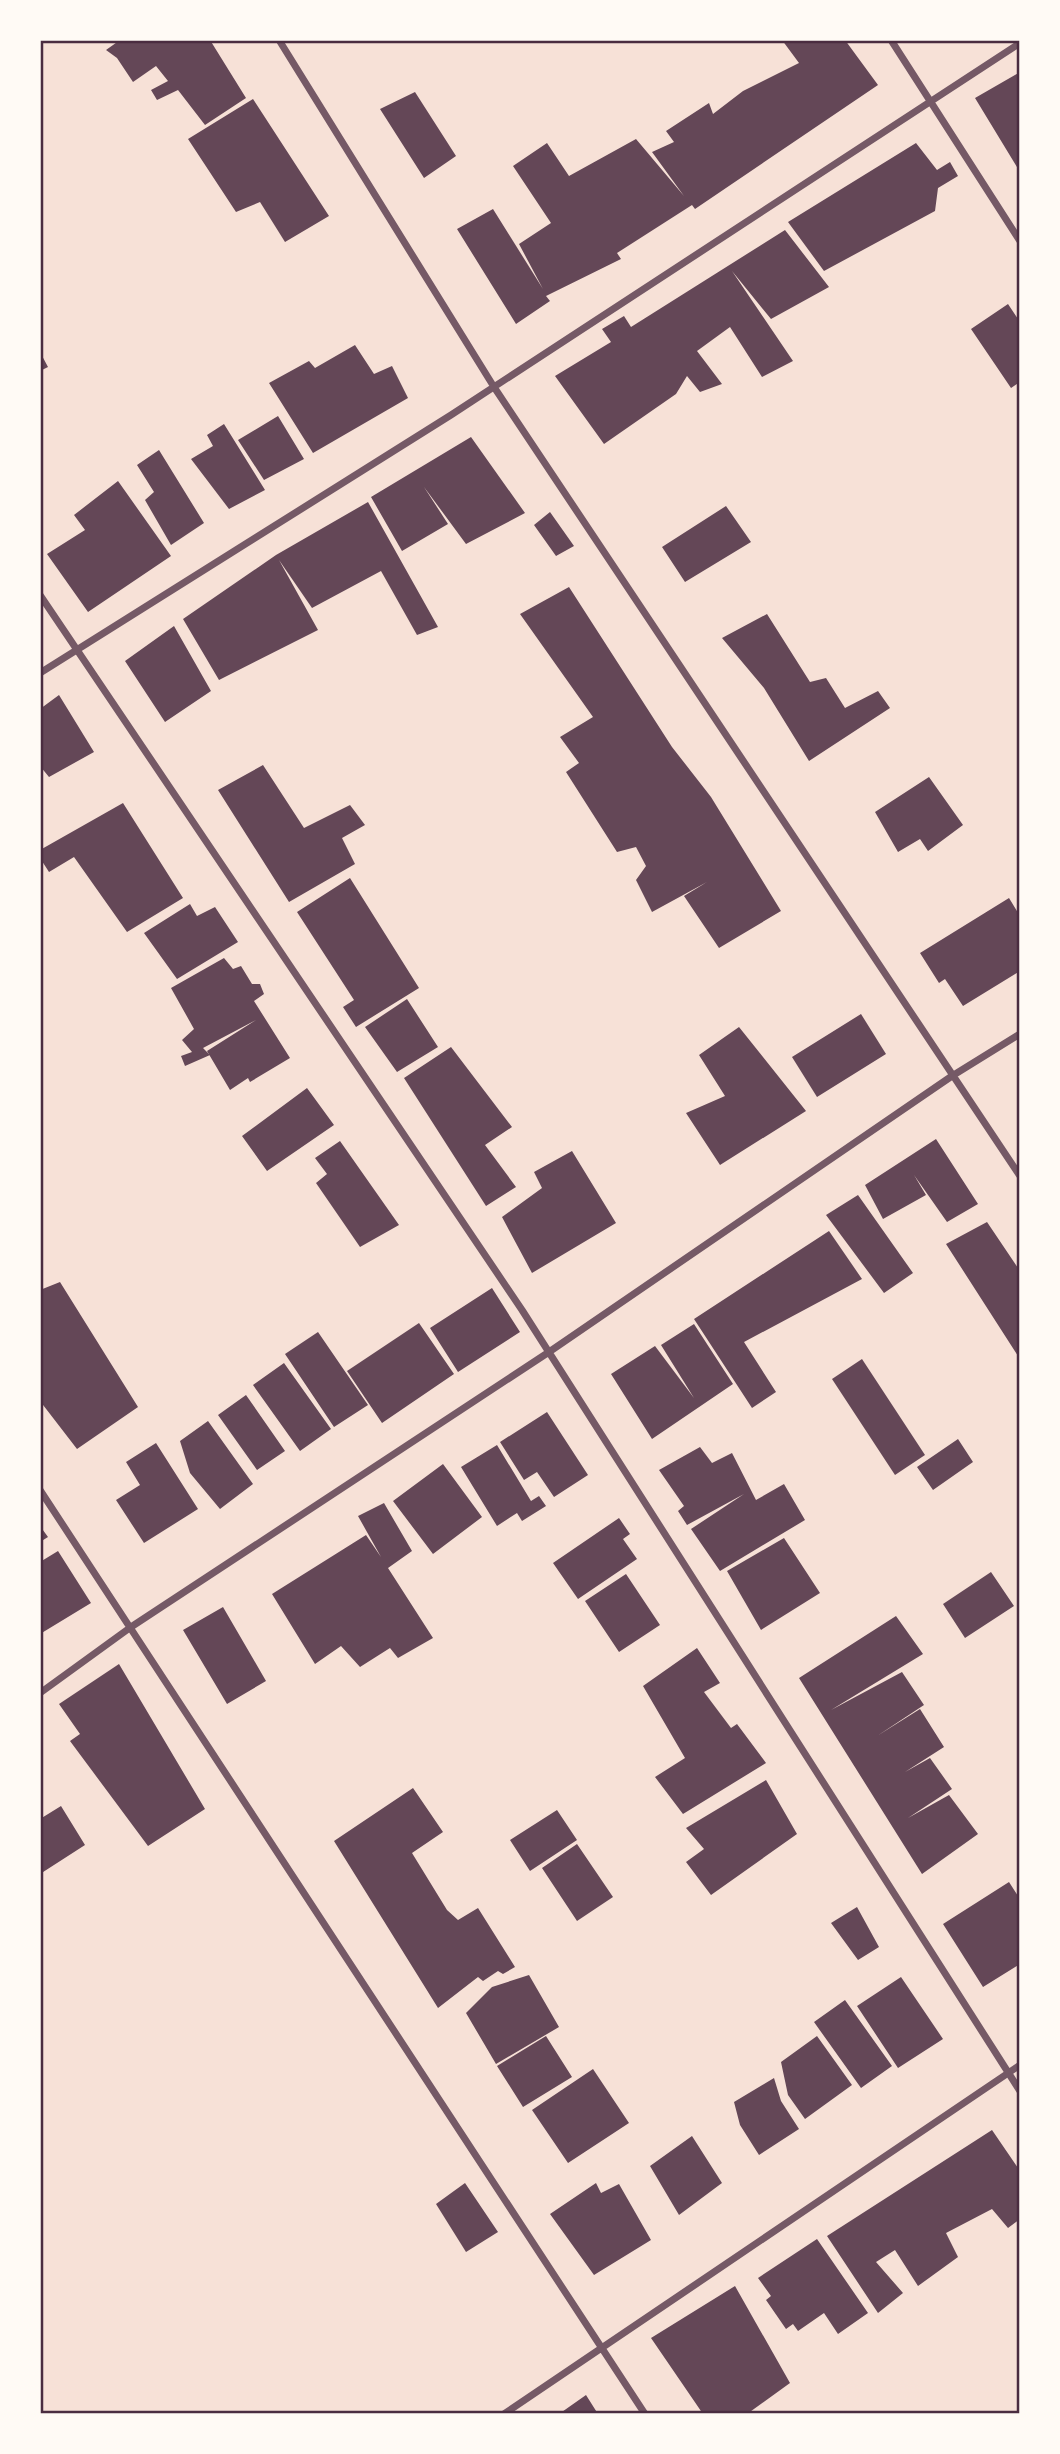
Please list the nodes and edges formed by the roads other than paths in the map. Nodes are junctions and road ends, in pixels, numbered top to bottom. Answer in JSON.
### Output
{"nodes":[{"id":1,"x":279,"y":40,"type":"edge"},
{"id":2,"x":891,"y":40,"type":"edge"},
{"id":3,"x":1020,"y":43,"type":"edge"},
{"id":4,"x":929,"y":100,"type":"junction"},
{"id":5,"x":1020,"y":241,"type":"edge"},
{"id":6,"x":494,"y":387,"type":"junction"},
{"id":7,"x":40,"y":595,"type":"edge"},
{"id":8,"x":76,"y":650,"type":"junction"},
{"id":9,"x":40,"y":673,"type":"edge"},
{"id":10,"x":1020,"y":1034,"type":"edge"},
{"id":11,"x":952,"y":1076,"type":"junction"},
{"id":12,"x":1020,"y":1176,"type":"edge"},
{"id":13,"x":549,"y":1352,"type":"junction"},
{"id":14,"x":40,"y":1490,"type":"edge"},
{"id":15,"x":131,"y":1627,"type":"junction"},
{"id":16,"x":40,"y":1693,"type":"edge"},
{"id":17,"x":1020,"y":2066,"type":"edge"},
{"id":18,"x":1008,"y":2074,"type":"junction"},
{"id":19,"x":1020,"y":2091,"type":"edge"},
{"id":20,"x":601,"y":2347,"type":"junction"},
{"id":21,"x":504,"y":2414,"type":"edge"},
{"id":22,"x":645,"y":2414,"type":"edge"}],
"edges":[{"from":1,"to":6,"type":"street"},
{"from":2,"to":4,"type":"street"},
{"from":3,"to":4,"type":"street"},
{"from":4,"to":5,"type":"street"},
{"from":4,"to":6,"type":"street"},
{"from":6,"to":8,"type":"street"},
{"from":6,"to":11,"type":"street"},
{"from":7,"to":8,"type":"street"},
{"from":8,"to":9,"type":"street"},
{"from":8,"to":13,"type":"street"},
{"from":10,"to":11,"type":"street"},
{"from":11,"to":12,"type":"street"},
{"from":11,"to":13,"type":"street"},
{"from":13,"to":15,"type":"street"},
{"from":13,"to":18,"type":"street"},
{"from":14,"to":15,"type":"street"},
{"from":15,"to":16,"type":"street"},
{"from":15,"to":20,"type":"street"},
{"from":17,"to":18,"type":"street"},
{"from":18,"to":19,"type":"street"},
{"from":18,"to":20,"type":"street"},
{"from":20,"to":21,"type":"street"},
{"from":20,"to":22,"type":"street"}]}
